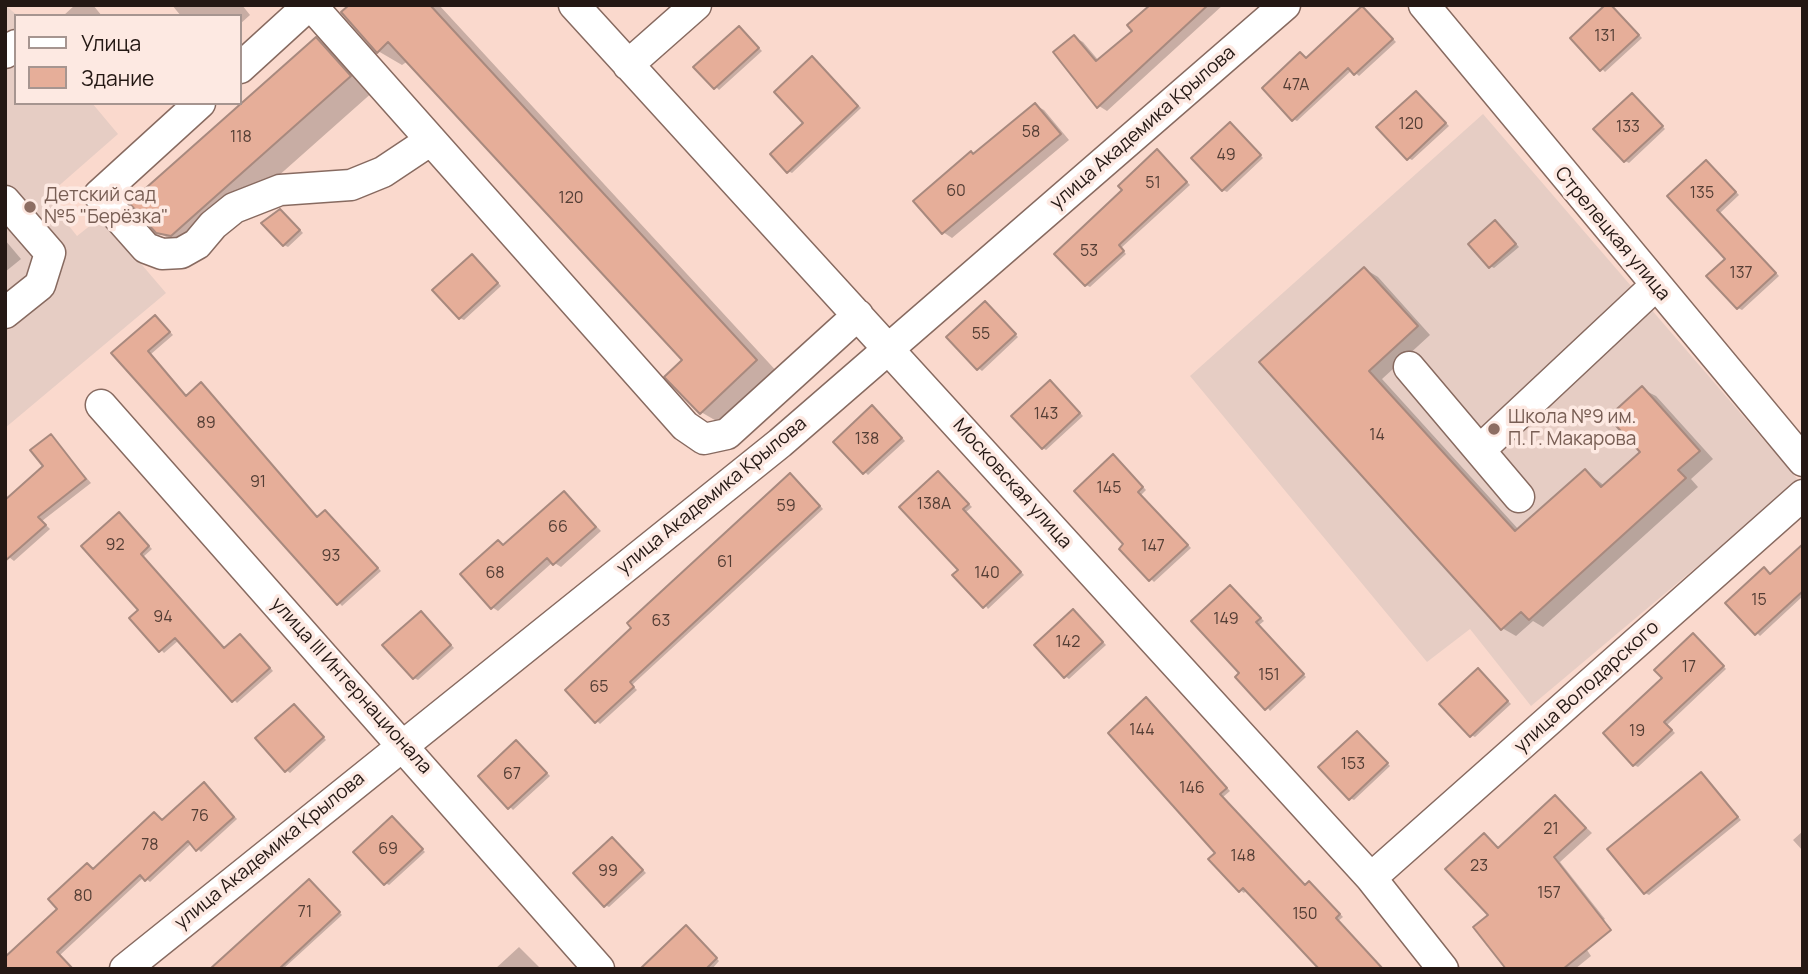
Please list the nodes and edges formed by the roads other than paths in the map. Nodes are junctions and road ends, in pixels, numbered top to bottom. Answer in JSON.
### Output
{"nodes":[{"id":1,"x":310,"y":5,"type":"edge"},
{"id":2,"x":574,"y":5,"type":"edge"},
{"id":3,"x":696,"y":5,"type":"edge"},
{"id":4,"x":1285,"y":5,"type":"edge"},
{"id":5,"x":1424,"y":5,"type":"edge"},
{"id":6,"x":628,"y":65,"type":"junction"},
{"id":7,"x":242,"y":66,"type":"edge"},
{"id":8,"x":198,"y":105,"type":"edge"},
{"id":9,"x":431,"y":140,"type":"junction"},
{"id":10,"x":5,"y":201,"type":"edge"},
{"id":11,"x":1655,"y":286,"type":"junction"},
{"id":12,"x":5,"y":313,"type":"edge"},
{"id":13,"x":858,"y":315,"type":"junction"},
{"id":14,"x":889,"y":348,"type":"junction"},
{"id":15,"x":1409,"y":367,"type":"dead end"},
{"id":16,"x":101,"y":405,"type":"dead end"},
{"id":17,"x":1480,"y":450,"type":"junction"},
{"id":18,"x":1803,"y":461,"type":"edge"},
{"id":19,"x":1803,"y":495,"type":"edge"},
{"id":20,"x":1519,"y":497,"type":"dead end"},
{"id":21,"x":403,"y":744,"type":"junction"},
{"id":22,"x":1371,"y":878,"type":"junction"},
{"id":23,"x":125,"y":969,"type":"edge"},
{"id":24,"x":599,"y":969,"type":"edge"},
{"id":25,"x":1443,"y":969,"type":"edge"}],
"edges":[{"from":1,"to":7,"type":"street"},
{"from":1,"to":9,"type":"street"},
{"from":2,"to":6,"type":"street","name":"Московская улица"},
{"from":3,"to":6,"type":"street"},
{"from":4,"to":14,"type":"street","name":"улица Академика Крылова"},
{"from":5,"to":11,"type":"street","name":"Стрелецкая улица"},
{"from":6,"to":13,"type":"street","name":"Московская улица"},
{"from":8,"to":9,"type":"street"},
{"from":9,"to":13,"type":"street"},
{"from":10,"to":12,"type":"street"},
{"from":11,"to":17,"type":"street"},
{"from":11,"to":18,"type":"street","name":"Стрелецкая улица"},
{"from":13,"to":14,"type":"street","name":"Московская улица"},
{"from":14,"to":21,"type":"street","name":"улица Академика Крылова"},
{"from":14,"to":22,"type":"street","name":"Московская улица"},
{"from":15,"to":17,"type":"street"},
{"from":16,"to":21,"type":"street","name":"улица III Интернационала"},
{"from":17,"to":20,"type":"street"},
{"from":19,"to":22,"type":"street","name":"улица Володарского"},
{"from":21,"to":23,"type":"street","name":"улица Академика Крылова"},
{"from":21,"to":24,"type":"street","name":"улица III Интернационала"},
{"from":22,"to":25,"type":"street","name":"Московская улица"}]}
